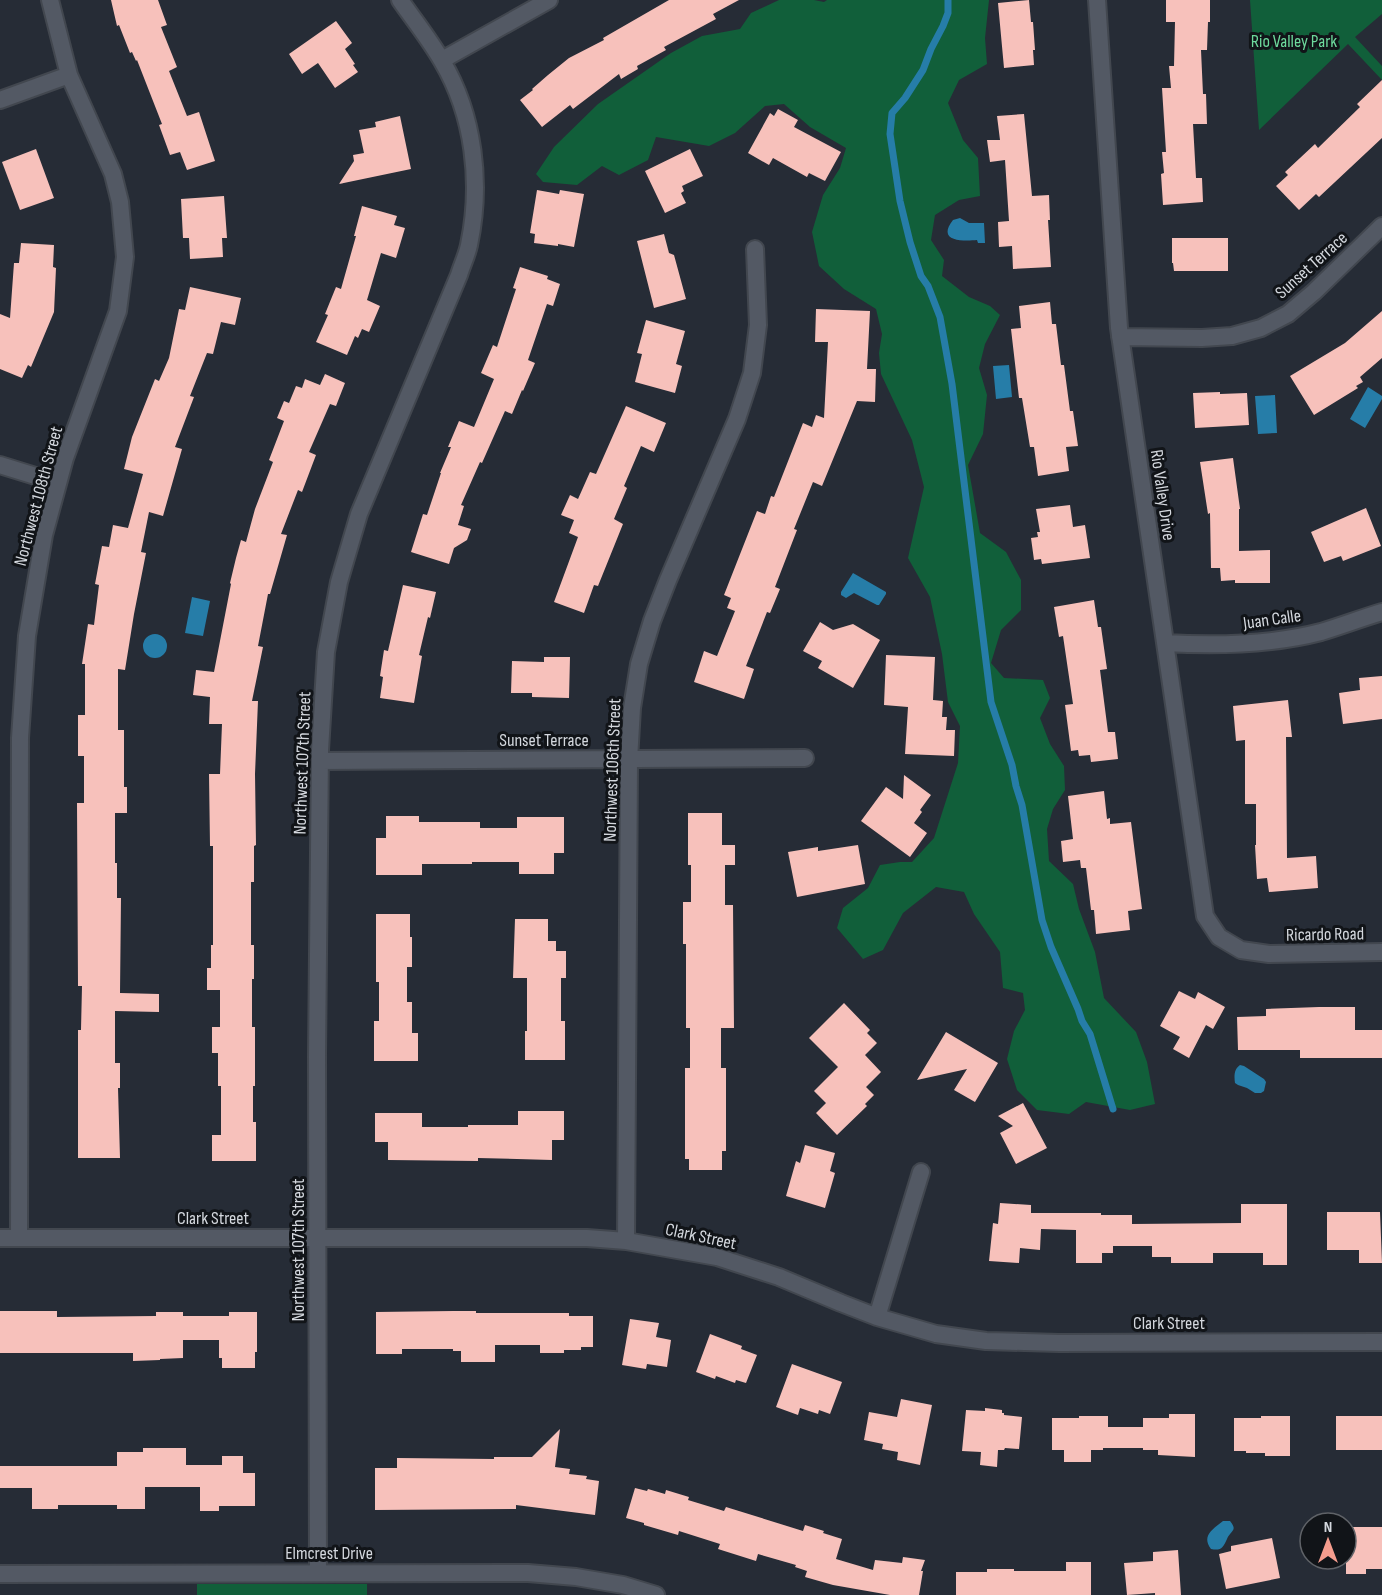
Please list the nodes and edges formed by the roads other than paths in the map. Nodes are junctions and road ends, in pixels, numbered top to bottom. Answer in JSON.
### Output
{"nodes":[{"id":1,"x":50,"y":0,"type":"edge"},
{"id":2,"x":400,"y":0,"type":"edge"},
{"id":3,"x":549,"y":0,"type":"edge"},
{"id":4,"x":1097,"y":0,"type":"edge"},
{"id":5,"x":442,"y":60,"type":"junction"},
{"id":6,"x":69,"y":75,"type":"junction"},
{"id":7,"x":0,"y":100,"type":"edge"},
{"id":8,"x":1382,"y":226,"type":"edge"},
{"id":9,"x":755,"y":249,"type":"dead end"},
{"id":10,"x":1120,"y":337,"type":"junction"},
{"id":11,"x":0,"y":465,"type":"edge"},
{"id":12,"x":58,"y":483,"type":"junction"},
{"id":13,"x":1382,"y":612,"type":"edge"},
{"id":14,"x":1165,"y":644,"type":"junction"},
{"id":15,"x":805,"y":758,"type":"dead end"},
{"id":16,"x":629,"y":760,"type":"junction"},
{"id":17,"x":320,"y":761,"type":"junction"},
{"id":18,"x":1382,"y":952,"type":"edge"},
{"id":19,"x":1269,"y":954,"type":"joint"},
{"id":20,"x":921,"y":1172,"type":"dead end"},
{"id":21,"x":318,"y":1237,"type":"junction"},
{"id":22,"x":0,"y":1238,"type":"edge"},
{"id":23,"x":19,"y":1238,"type":"junction"},
{"id":24,"x":626,"y":1241,"type":"junction"},
{"id":25,"x":878,"y":1317,"type":"junction"},
{"id":26,"x":1382,"y":1342,"type":"edge"},
{"id":27,"x":318,"y":1573,"type":"junction"},
{"id":28,"x":0,"y":1574,"type":"edge"},
{"id":29,"x":656,"y":1595,"type":"edge"}],
"edges":[{"from":1,"to":6,"type":"street","name":"Northwest 108th Street"},
{"from":2,"to":5,"type":"street","name":"Northwest 107th Street"},
{"from":3,"to":5,"type":"street"},
{"from":4,"to":10,"type":"street","name":"Rio Valley Drive"},
{"from":5,"to":17,"type":"street","name":"Northwest 107th Street"},
{"from":6,"to":7,"type":"street"},
{"from":6,"to":12,"type":"street","name":"Northwest 108th Street"},
{"from":8,"to":10,"type":"street","name":"Sunset Terrace"},
{"from":9,"to":16,"type":"street","name":"Northwest 106th Street"},
{"from":10,"to":14,"type":"street","name":"Rio Valley Drive"},
{"from":11,"to":12,"type":"street"},
{"from":12,"to":23,"type":"street","name":"Northwest 108th Street"},
{"from":13,"to":14,"type":"street","name":"Juan Calle"},
{"from":14,"to":19,"type":"street","name":"Rio Valley Drive"},
{"from":15,"to":16,"type":"street","name":"Sunset Terrace"},
{"from":16,"to":17,"type":"street","name":"Sunset Terrace"},
{"from":16,"to":24,"type":"street","name":"Northwest 106th Street"},
{"from":17,"to":21,"type":"street","name":"Northwest 107th Street"},
{"from":18,"to":19,"type":"street","name":"Ricardo Road"},
{"from":20,"to":25,"type":"street"},
{"from":21,"to":23,"type":"street","name":"Clark Street"},
{"from":21,"to":24,"type":"street","name":"Clark Street"},
{"from":21,"to":27,"type":"street","name":"Northwest 107th Street"},
{"from":22,"to":23,"type":"street","name":"Clark Street"},
{"from":24,"to":25,"type":"street","name":"Clark Street"},
{"from":25,"to":26,"type":"street","name":"Clark Street"},
{"from":27,"to":28,"type":"street","name":"Elmcrest Drive"},
{"from":27,"to":29,"type":"street","name":"Elmcrest Drive"}]}
